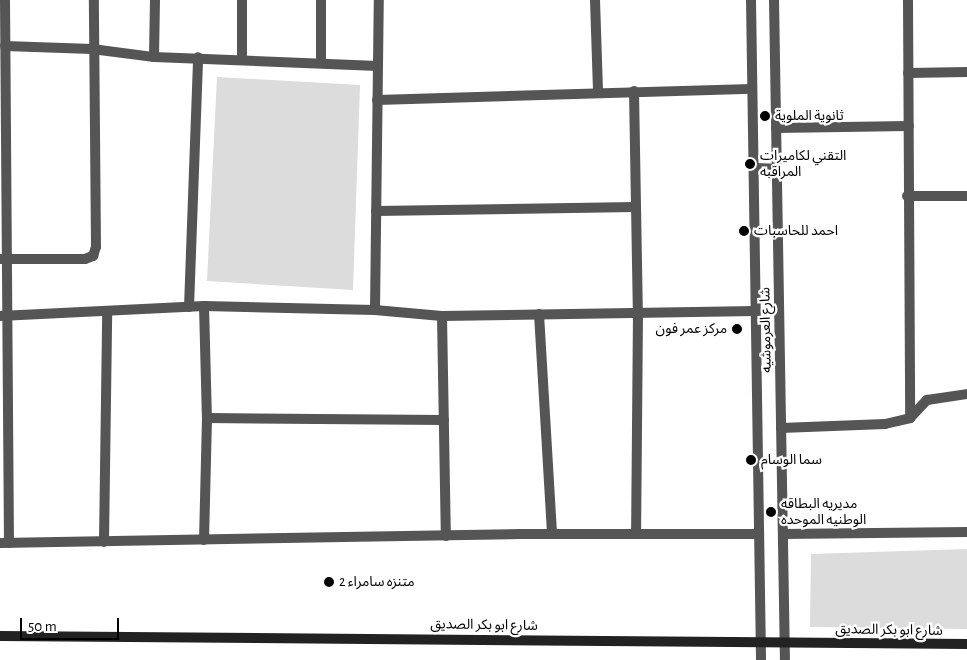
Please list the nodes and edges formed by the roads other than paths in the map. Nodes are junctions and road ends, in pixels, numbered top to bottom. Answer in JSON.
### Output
{"nodes":[{"id":1,"x":5,"y":0,"type":"edge"},
{"id":2,"x":94,"y":0,"type":"edge"},
{"id":3,"x":156,"y":0,"type":"edge"},
{"id":4,"x":242,"y":0,"type":"edge"},
{"id":5,"x":321,"y":0,"type":"edge"},
{"id":6,"x":379,"y":0,"type":"edge"},
{"id":7,"x":595,"y":0,"type":"edge"},
{"id":8,"x":751,"y":0,"type":"edge"},
{"id":9,"x":774,"y":0,"type":"edge"},
{"id":10,"x":908,"y":0,"type":"edge"},
{"id":11,"x":5,"y":46,"type":"junction"},
{"id":12,"x":92,"y":49,"type":"junction"},
{"id":13,"x":154,"y":57,"type":"junction"},
{"id":14,"x":198,"y":58,"type":"junction"},
{"id":15,"x":242,"y":58,"type":"junction"},
{"id":16,"x":321,"y":62,"type":"junction"},
{"id":17,"x":378,"y":66,"type":"junction"},
{"id":18,"x":908,"y":72,"type":"junction"},
{"id":19,"x":967,"y":72,"type":"edge"},
{"id":20,"x":752,"y":89,"type":"junction"},
{"id":21,"x":598,"y":91,"type":"junction"},
{"id":22,"x":634,"y":91,"type":"junction"},
{"id":23,"x":377,"y":100,"type":"junction"},
{"id":24,"x":909,"y":126,"type":"junction"},
{"id":25,"x":776,"y":128,"type":"junction"},
{"id":26,"x":754,"y":168,"type":"junction"},
{"id":27,"x":777,"y":169,"type":"junction"},
{"id":28,"x":907,"y":196,"type":"junction"},
{"id":29,"x":967,"y":196,"type":"edge"},
{"id":30,"x":635,"y":207,"type":"junction"},
{"id":31,"x":376,"y":211,"type":"junction"},
{"id":32,"x":3,"y":259,"type":"edge"},
{"id":33,"x":204,"y":306,"type":"junction"},
{"id":34,"x":189,"y":307,"type":"junction"},
{"id":35,"x":375,"y":310,"type":"junction"},
{"id":36,"x":756,"y":311,"type":"junction"},
{"id":37,"x":107,"y":313,"type":"junction"},
{"id":38,"x":638,"y":313,"type":"junction"},
{"id":39,"x":538,"y":314,"type":"junction"},
{"id":40,"x":4,"y":316,"type":"edge"},
{"id":41,"x":442,"y":316,"type":"junction"},
{"id":42,"x":967,"y":394,"type":"edge"},
{"id":43,"x":207,"y":418,"type":"junction"},
{"id":44,"x":910,"y":418,"type":"junction"},
{"id":45,"x":444,"y":420,"type":"junction"},
{"id":46,"x":781,"y":428,"type":"junction"},
{"id":47,"x":967,"y":532,"type":"edge"},
{"id":48,"x":552,"y":534,"type":"junction"},
{"id":49,"x":636,"y":534,"type":"junction"},
{"id":50,"x":759,"y":534,"type":"junction"},
{"id":51,"x":783,"y":534,"type":"junction"},
{"id":52,"x":446,"y":536,"type":"junction"},
{"id":53,"x":204,"y":540,"type":"junction"},
{"id":54,"x":104,"y":542,"type":"junction"},
{"id":55,"x":5,"y":543,"type":"edge"},
{"id":56,"x":0,"y":636,"type":"edge"},
{"id":57,"x":761,"y":642,"type":"junction"},
{"id":58,"x":784,"y":642,"type":"junction"},
{"id":59,"x":967,"y":644,"type":"edge"},
{"id":60,"x":761,"y":660,"type":"edge"},
{"id":61,"x":785,"y":660,"type":"edge"}],
"edges":[{"from":1,"to":11,"type":"street"},
{"from":2,"to":12,"type":"street"},
{"from":3,"to":13,"type":"street"},
{"from":4,"to":15,"type":"street"},
{"from":5,"to":16,"type":"street"},
{"from":6,"to":17,"type":"street"},
{"from":7,"to":21,"type":"street"},
{"from":8,"to":20,"type":"street","name":"شارع العرموشيه"},
{"from":9,"to":25,"type":"street","name":"شارع العرموشيه"},
{"from":10,"to":18,"type":"street"},
{"from":11,"to":12,"type":"street"},
{"from":11,"to":32,"type":"street"},
{"from":12,"to":13,"type":"street"},
{"from":12,"to":32,"type":"street"},
{"from":13,"to":14,"type":"street"},
{"from":14,"to":15,"type":"street"},
{"from":14,"to":34,"type":"street"},
{"from":15,"to":16,"type":"street"},
{"from":16,"to":17,"type":"street"},
{"from":17,"to":23,"type":"street"},
{"from":18,"to":19,"type":"street"},
{"from":18,"to":24,"type":"street"},
{"from":20,"to":22,"type":"street"},
{"from":20,"to":26,"type":"street","name":"شارع العرموشيه"},
{"from":21,"to":22,"type":"street"},
{"from":21,"to":23,"type":"street"},
{"from":22,"to":30,"type":"street"},
{"from":23,"to":31,"type":"street"},
{"from":24,"to":25,"type":"street"},
{"from":24,"to":28,"type":"street"},
{"from":25,"to":27,"type":"street","name":"شارع العرموشيه"},
{"from":26,"to":27,"type":"street"},
{"from":26,"to":36,"type":"street","name":"شارع العرموشيه"},
{"from":27,"to":46,"type":"street","name":"شارع العرموشيه"},
{"from":28,"to":29,"type":"street"},
{"from":28,"to":44,"type":"street"},
{"from":30,"to":31,"type":"street"},
{"from":30,"to":38,"type":"street"},
{"from":31,"to":35,"type":"street"},
{"from":32,"to":40,"type":"street"},
{"from":33,"to":34,"type":"street"},
{"from":33,"to":35,"type":"street"},
{"from":33,"to":43,"type":"street"},
{"from":34,"to":37,"type":"street"},
{"from":35,"to":41,"type":"street"},
{"from":36,"to":38,"type":"street"},
{"from":36,"to":50,"type":"street","name":"شارع العرموشيه"},
{"from":37,"to":40,"type":"street"},
{"from":37,"to":54,"type":"street"},
{"from":38,"to":39,"type":"street"},
{"from":38,"to":49,"type":"street"},
{"from":39,"to":41,"type":"street"},
{"from":39,"to":48,"type":"street"},
{"from":40,"to":55,"type":"street"},
{"from":41,"to":45,"type":"street"},
{"from":42,"to":44,"type":"street"},
{"from":43,"to":45,"type":"street"},
{"from":43,"to":53,"type":"street"},
{"from":44,"to":46,"type":"street"},
{"from":45,"to":52,"type":"street"},
{"from":46,"to":51,"type":"street","name":"شارع العرموشيه"},
{"from":47,"to":51,"type":"street"},
{"from":48,"to":49,"type":"street"},
{"from":48,"to":52,"type":"street"},
{"from":49,"to":50,"type":"street"},
{"from":50,"to":57,"type":"street","name":"شارع العرموشيه"},
{"from":51,"to":58,"type":"street","name":"شارع العرموشيه"},
{"from":52,"to":53,"type":"street"},
{"from":53,"to":54,"type":"street"},
{"from":54,"to":55,"type":"street"},
{"from":56,"to":57,"type":"main road","name":"شارع ابو بكر الصديق"},
{"from":57,"to":58,"type":"main road","name":"شارع ابو بكر الصديق"},
{"from":57,"to":60,"type":"street","name":"شارع العرموشيه"},
{"from":58,"to":59,"type":"main road","name":"شارع ابو بكر الصديق"},
{"from":58,"to":61,"type":"street","name":"شارع العرموشيه"}]}
